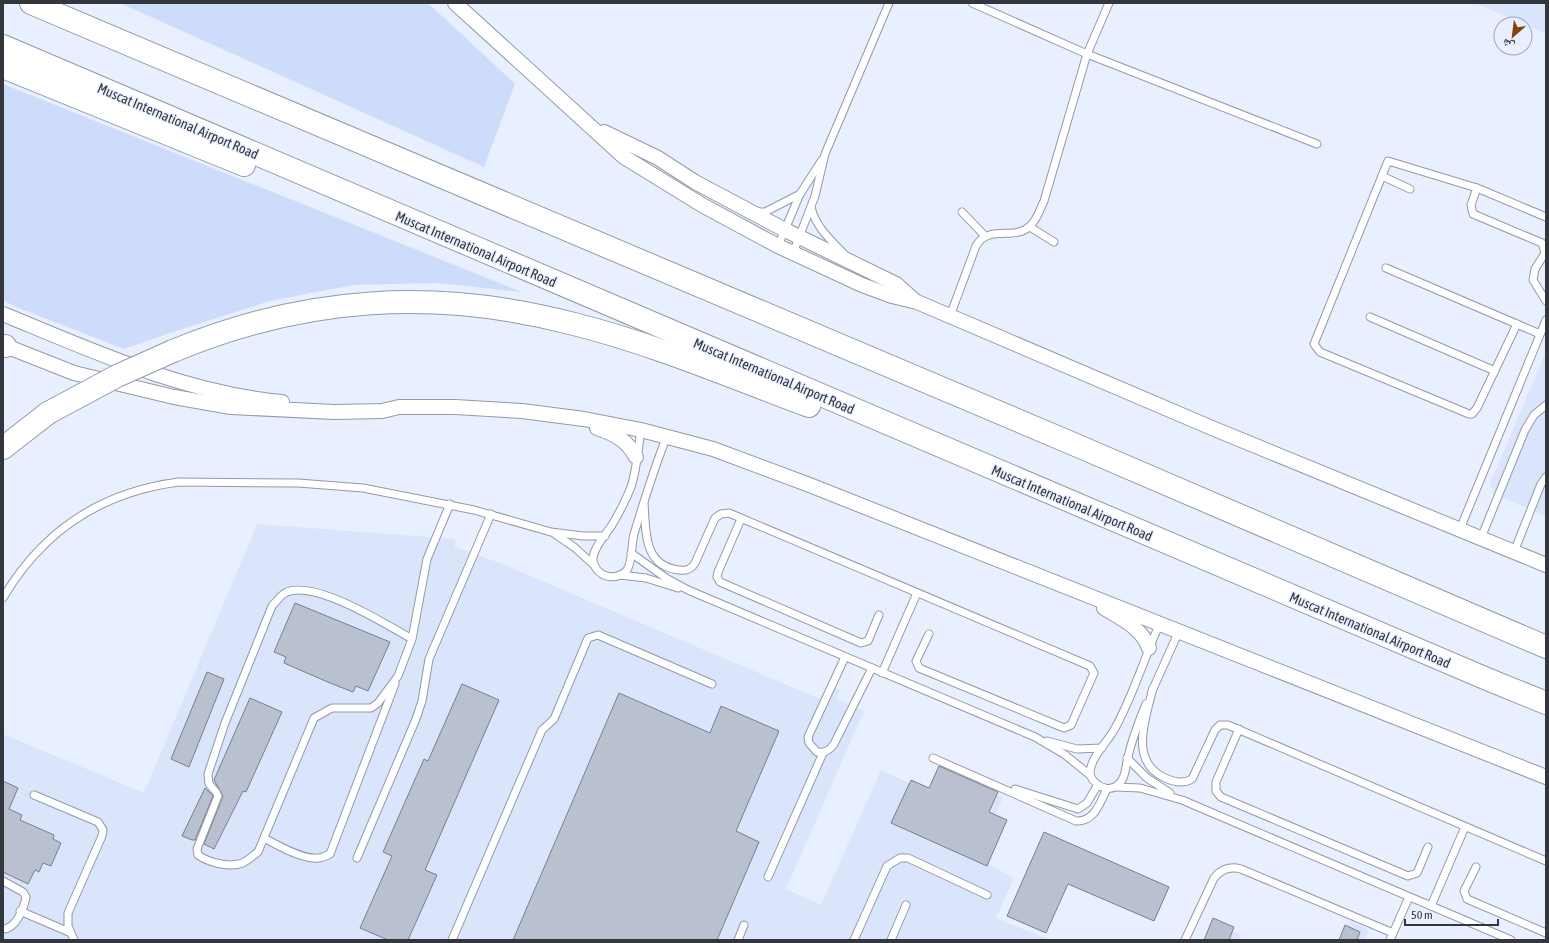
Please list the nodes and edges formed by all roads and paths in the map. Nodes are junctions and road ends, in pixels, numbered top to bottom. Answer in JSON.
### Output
{"nodes":[{"id":1,"x":32,"y":3,"type":"edge"},
{"id":2,"x":63,"y":3,"type":"edge"},
{"id":3,"x":455,"y":3,"type":"edge"},
{"id":4,"x":889,"y":3,"type":"edge"},
{"id":5,"x":972,"y":3,"type":"edge"},
{"id":6,"x":1109,"y":3,"type":"edge"},
{"id":7,"x":1087,"y":54,"type":"junction"},
{"id":8,"x":8,"y":59,"type":"edge"},
{"id":9,"x":234,"y":89,"type":"junction"},
{"id":10,"x":591,"y":126,"type":"junction"},
{"id":11,"x":1317,"y":144,"type":"dead end"},
{"id":12,"x":825,"y":154,"type":"junction"},
{"id":13,"x":1382,"y":176,"type":"junction"},
{"id":14,"x":1477,"y":188,"type":"junction"},
{"id":15,"x":1410,"y":189,"type":"dead end"},
{"id":16,"x":800,"y":194,"type":"junction"},
{"id":17,"x":811,"y":207,"type":"junction"},
{"id":18,"x":752,"y":212,"type":"junction"},
{"id":19,"x":962,"y":212,"type":"dead end"},
{"id":20,"x":1546,"y":217,"type":"edge"},
{"id":21,"x":1030,"y":227,"type":"junction"},
{"id":22,"x":784,"y":230,"type":"junction"},
{"id":23,"x":985,"y":236,"type":"junction"},
{"id":24,"x":799,"y":238,"type":"junction"},
{"id":25,"x":1054,"y":242,"type":"dead end"},
{"id":26,"x":778,"y":246,"type":"junction"},
{"id":27,"x":793,"y":253,"type":"junction"},
{"id":28,"x":853,"y":263,"type":"junction"},
{"id":29,"x":1386,"y":268,"type":"dead end"},
{"id":30,"x":1546,"y":301,"type":"edge"},
{"id":31,"x":917,"y":302,"type":"junction"},
{"id":32,"x":3,"y":314,"type":"edge"},
{"id":33,"x":950,"y":316,"type":"junction"},
{"id":34,"x":1370,"y":317,"type":"dead end"},
{"id":35,"x":1546,"y":320,"type":"edge"},
{"id":36,"x":1517,"y":324,"type":"junction"},
{"id":37,"x":1540,"y":334,"type":"junction"},
{"id":38,"x":4,"y":346,"type":"edge"},
{"id":39,"x":1495,"y":371,"type":"junction"},
{"id":40,"x":1546,"y":405,"type":"edge"},
{"id":41,"x":399,"y":407,"type":"junction"},
{"id":42,"x":555,"y":414,"type":"junction"},
{"id":43,"x":641,"y":430,"type":"junction"},
{"id":44,"x":667,"y":436,"type":"junction"},
{"id":45,"x":3,"y":448,"type":"edge"},
{"id":46,"x":636,"y":456,"type":"junction"},
{"id":47,"x":1546,"y":477,"type":"edge"},
{"id":48,"x":644,"y":503,"type":"junction"},
{"id":49,"x":450,"y":504,"type":"junction"},
{"id":50,"x":1096,"y":513,"type":"junction"},
{"id":51,"x":491,"y":514,"type":"junction"},
{"id":52,"x":741,"y":519,"type":"junction"},
{"id":53,"x":1460,"y":529,"type":"junction"},
{"id":54,"x":551,"y":532,"type":"junction"},
{"id":55,"x":605,"y":536,"type":"junction"},
{"id":56,"x":1481,"y":538,"type":"junction"},
{"id":57,"x":1514,"y":552,"type":"junction"},
{"id":58,"x":631,"y":553,"type":"junction"},
{"id":59,"x":595,"y":566,"type":"junction"},
{"id":60,"x":1546,"y":566,"type":"edge"},
{"id":61,"x":620,"y":575,"type":"junction"},
{"id":62,"x":688,"y":590,"type":"junction"},
{"id":63,"x":1079,"y":592,"type":"junction"},
{"id":64,"x":917,"y":593,"type":"junction"},
{"id":65,"x":3,"y":598,"type":"edge"},
{"id":66,"x":880,"y":615,"type":"dead end"},
{"id":67,"x":1160,"y":623,"type":"junction"},
{"id":68,"x":1179,"y":631,"type":"junction"},
{"id":69,"x":928,"y":634,"type":"dead end"},
{"id":70,"x":412,"y":640,"type":"junction"},
{"id":71,"x":1546,"y":647,"type":"edge"},
{"id":72,"x":1149,"y":648,"type":"junction"},
{"id":73,"x":845,"y":657,"type":"junction"},
{"id":74,"x":872,"y":668,"type":"junction"},
{"id":75,"x":882,"y":673,"type":"junction"},
{"id":76,"x":398,"y":676,"type":"junction"},
{"id":77,"x":712,"y":684,"type":"dead end"},
{"id":78,"x":1153,"y":688,"type":"junction"},
{"id":79,"x":1546,"y":703,"type":"edge"},
{"id":80,"x":1239,"y":729,"type":"junction"},
{"id":81,"x":1035,"y":737,"type":"junction"},
{"id":82,"x":1102,"y":748,"type":"junction"},
{"id":83,"x":823,"y":753,"type":"junction"},
{"id":84,"x":933,"y":758,"type":"dead end"},
{"id":85,"x":1128,"y":758,"type":"junction"},
{"id":86,"x":1090,"y":775,"type":"junction"},
{"id":87,"x":1546,"y":777,"type":"edge"},
{"id":88,"x":984,"y":780,"type":"junction"},
{"id":89,"x":1097,"y":786,"type":"junction"},
{"id":90,"x":1116,"y":787,"type":"junction"},
{"id":91,"x":1107,"y":789,"type":"junction"},
{"id":92,"x":34,"y":795,"type":"dead end"},
{"id":93,"x":1182,"y":800,"type":"junction"},
{"id":94,"x":1465,"y":827,"type":"junction"},
{"id":95,"x":264,"y":838,"type":"junction"},
{"id":96,"x":1428,"y":847,"type":"dead end"},
{"id":97,"x":357,"y":858,"type":"dead end"},
{"id":98,"x":1546,"y":861,"type":"edge"},
{"id":99,"x":1476,"y":867,"type":"dead end"},
{"id":100,"x":768,"y":876,"type":"dead end"},
{"id":101,"x":3,"y":881,"type":"edge"},
{"id":102,"x":987,"y":895,"type":"dead end"},
{"id":103,"x":1409,"y":897,"type":"junction"},
{"id":104,"x":906,"y":905,"type":"dead end"},
{"id":105,"x":1431,"y":906,"type":"junction"},
{"id":106,"x":20,"y":911,"type":"junction"},
{"id":107,"x":744,"y":925,"type":"dead end"},
{"id":108,"x":3,"y":929,"type":"edge"},
{"id":109,"x":70,"y":932,"type":"junction"},
{"id":110,"x":1546,"y":933,"type":"edge"},
{"id":111,"x":1391,"y":937,"type":"edge"},
{"id":112,"x":74,"y":940,"type":"edge"},
{"id":113,"x":452,"y":940,"type":"edge"},
{"id":114,"x":738,"y":940,"type":"edge"},
{"id":115,"x":854,"y":940,"type":"edge"},
{"id":116,"x":891,"y":940,"type":"edge"},
{"id":117,"x":1185,"y":940,"type":"edge"},
{"id":118,"x":1511,"y":940,"type":"edge"}],
"edges":[{"from":1,"to":9,"type":"main road"},
{"from":2,"to":9,"type":"main road"},
{"from":3,"to":10,"type":"street"},
{"from":4,"to":12,"type":"lane"},
{"from":5,"to":7,"type":"lane"},
{"from":6,"to":7,"type":"lane"},
{"from":7,"to":11,"type":"lane"},
{"from":7,"to":21,"type":"lane"},
{"from":8,"to":50,"type":"main road","name":"Muscat International Airport Road"},
{"from":9,"to":71,"type":"main road"},
{"from":10,"to":18,"type":"street"},
{"from":10,"to":26,"type":"street"},
{"from":12,"to":16,"type":"lane"},
{"from":12,"to":17,"type":"lane"},
{"from":13,"to":14,"type":"lane"},
{"from":13,"to":15,"type":"lane"},
{"from":13,"to":39,"type":"lane"},
{"from":14,"to":20,"type":"lane"},
{"from":14,"to":30,"type":"lane"},
{"from":16,"to":18,"type":"lane"},
{"from":16,"to":22,"type":"lane"},
{"from":17,"to":24,"type":"lane"},
{"from":17,"to":28,"type":"lane"},
{"from":18,"to":22,"type":"street"},
{"from":19,"to":23,"type":"lane"},
{"from":21,"to":23,"type":"lane"},
{"from":21,"to":25,"type":"lane"},
{"from":22,"to":24,"type":"street"},
{"from":22,"to":26,"type":"lane"},
{"from":23,"to":33,"type":"lane"},
{"from":24,"to":27,"type":"lane"},
{"from":24,"to":28,"type":"street"},
{"from":26,"to":27,"type":"street"},
{"from":27,"to":31,"type":"street"},
{"from":28,"to":31,"type":"street"},
{"from":29,"to":36,"type":"lane"},
{"from":31,"to":33,"type":"street"},
{"from":32,"to":41,"type":"street"},
{"from":33,"to":53,"type":"street"},
{"from":34,"to":39,"type":"lane"},
{"from":35,"to":37,"type":"lane"},
{"from":36,"to":37,"type":"lane"},
{"from":36,"to":39,"type":"lane"},
{"from":37,"to":53,"type":"lane"},
{"from":38,"to":41,"type":"street"},
{"from":40,"to":56,"type":"lane"},
{"from":41,"to":42,"type":"street"},
{"from":42,"to":43,"type":"street"},
{"from":42,"to":46,"type":"street"},
{"from":43,"to":44,"type":"street"},
{"from":43,"to":46,"type":"lane"},
{"from":44,"to":48,"type":"lane"},
{"from":44,"to":63,"type":"street"},
{"from":45,"to":50,"type":"main road","bridge":true},
{"from":46,"to":55,"type":"lane"},
{"from":47,"to":57,"type":"lane"},
{"from":48,"to":52,"type":"lane"},
{"from":48,"to":58,"type":"lane"},
{"from":49,"to":51,"type":"lane"},
{"from":49,"to":65,"type":"lane"},
{"from":49,"to":70,"type":"lane"},
{"from":50,"to":79,"type":"main road","name":"Muscat International Airport Road"},
{"from":51,"to":54,"type":"lane"},
{"from":51,"to":97,"type":"lane"},
{"from":52,"to":64,"type":"lane"},
{"from":52,"to":66,"type":"lane"},
{"from":53,"to":56,"type":"street"},
{"from":54,"to":55,"type":"lane"},
{"from":54,"to":59,"type":"lane"},
{"from":55,"to":59,"type":"lane"},
{"from":56,"to":57,"type":"street"},
{"from":57,"to":60,"type":"street"},
{"from":58,"to":61,"type":"lane"},
{"from":58,"to":62,"type":"lane"},
{"from":59,"to":61,"type":"lane"},
{"from":61,"to":62,"type":"lane"},
{"from":62,"to":73,"type":"lane"},
{"from":63,"to":67,"type":"street"},
{"from":63,"to":72,"type":"street"},
{"from":64,"to":69,"type":"lane"},
{"from":64,"to":75,"type":"lane"},
{"from":67,"to":68,"type":"street"},
{"from":67,"to":72,"type":"lane"},
{"from":68,"to":78,"type":"lane"},
{"from":68,"to":87,"type":"street"},
{"from":70,"to":76,"type":"lane"},
{"from":70,"to":95,"type":"lane"},
{"from":72,"to":82,"type":"lane"},
{"from":73,"to":74,"type":"lane"},
{"from":73,"to":83,"type":"lane"},
{"from":74,"to":75,"type":"lane"},
{"from":74,"to":83,"type":"lane"},
{"from":75,"to":81,"type":"lane"},
{"from":76,"to":95,"type":"lane"},
{"from":76,"to":95,"type":"lane"},
{"from":77,"to":113,"type":"lane"},
{"from":78,"to":80,"type":"lane"},
{"from":78,"to":85,"type":"lane"},
{"from":80,"to":94,"type":"lane"},
{"from":80,"to":96,"type":"lane"},
{"from":81,"to":82,"type":"lane"},
{"from":81,"to":86,"type":"lane"},
{"from":82,"to":86,"type":"lane"},
{"from":83,"to":100,"type":"lane"},
{"from":84,"to":88,"type":"lane"},
{"from":85,"to":90,"type":"lane"},
{"from":85,"to":93,"type":"lane"},
{"from":86,"to":89,"type":"lane"},
{"from":88,"to":89,"type":"lane"},
{"from":88,"to":91,"type":"lane"},
{"from":89,"to":91,"type":"lane"},
{"from":90,"to":91,"type":"lane"},
{"from":90,"to":93,"type":"lane"},
{"from":92,"to":109,"type":"lane"},
{"from":93,"to":103,"type":"lane"},
{"from":94,"to":98,"type":"lane"},
{"from":94,"to":105,"type":"lane"},
{"from":99,"to":110,"type":"lane"},
{"from":101,"to":106,"type":"lane"},
{"from":102,"to":115,"type":"lane"},
{"from":103,"to":105,"type":"lane"},
{"from":103,"to":111,"type":"lane"},
{"from":104,"to":116,"type":"lane"},
{"from":105,"to":118,"type":"lane"},
{"from":106,"to":108,"type":"lane"},
{"from":106,"to":109,"type":"lane"},
{"from":107,"to":114,"type":"lane"},
{"from":109,"to":112,"type":"lane"},
{"from":111,"to":117,"type":"lane"}]}
